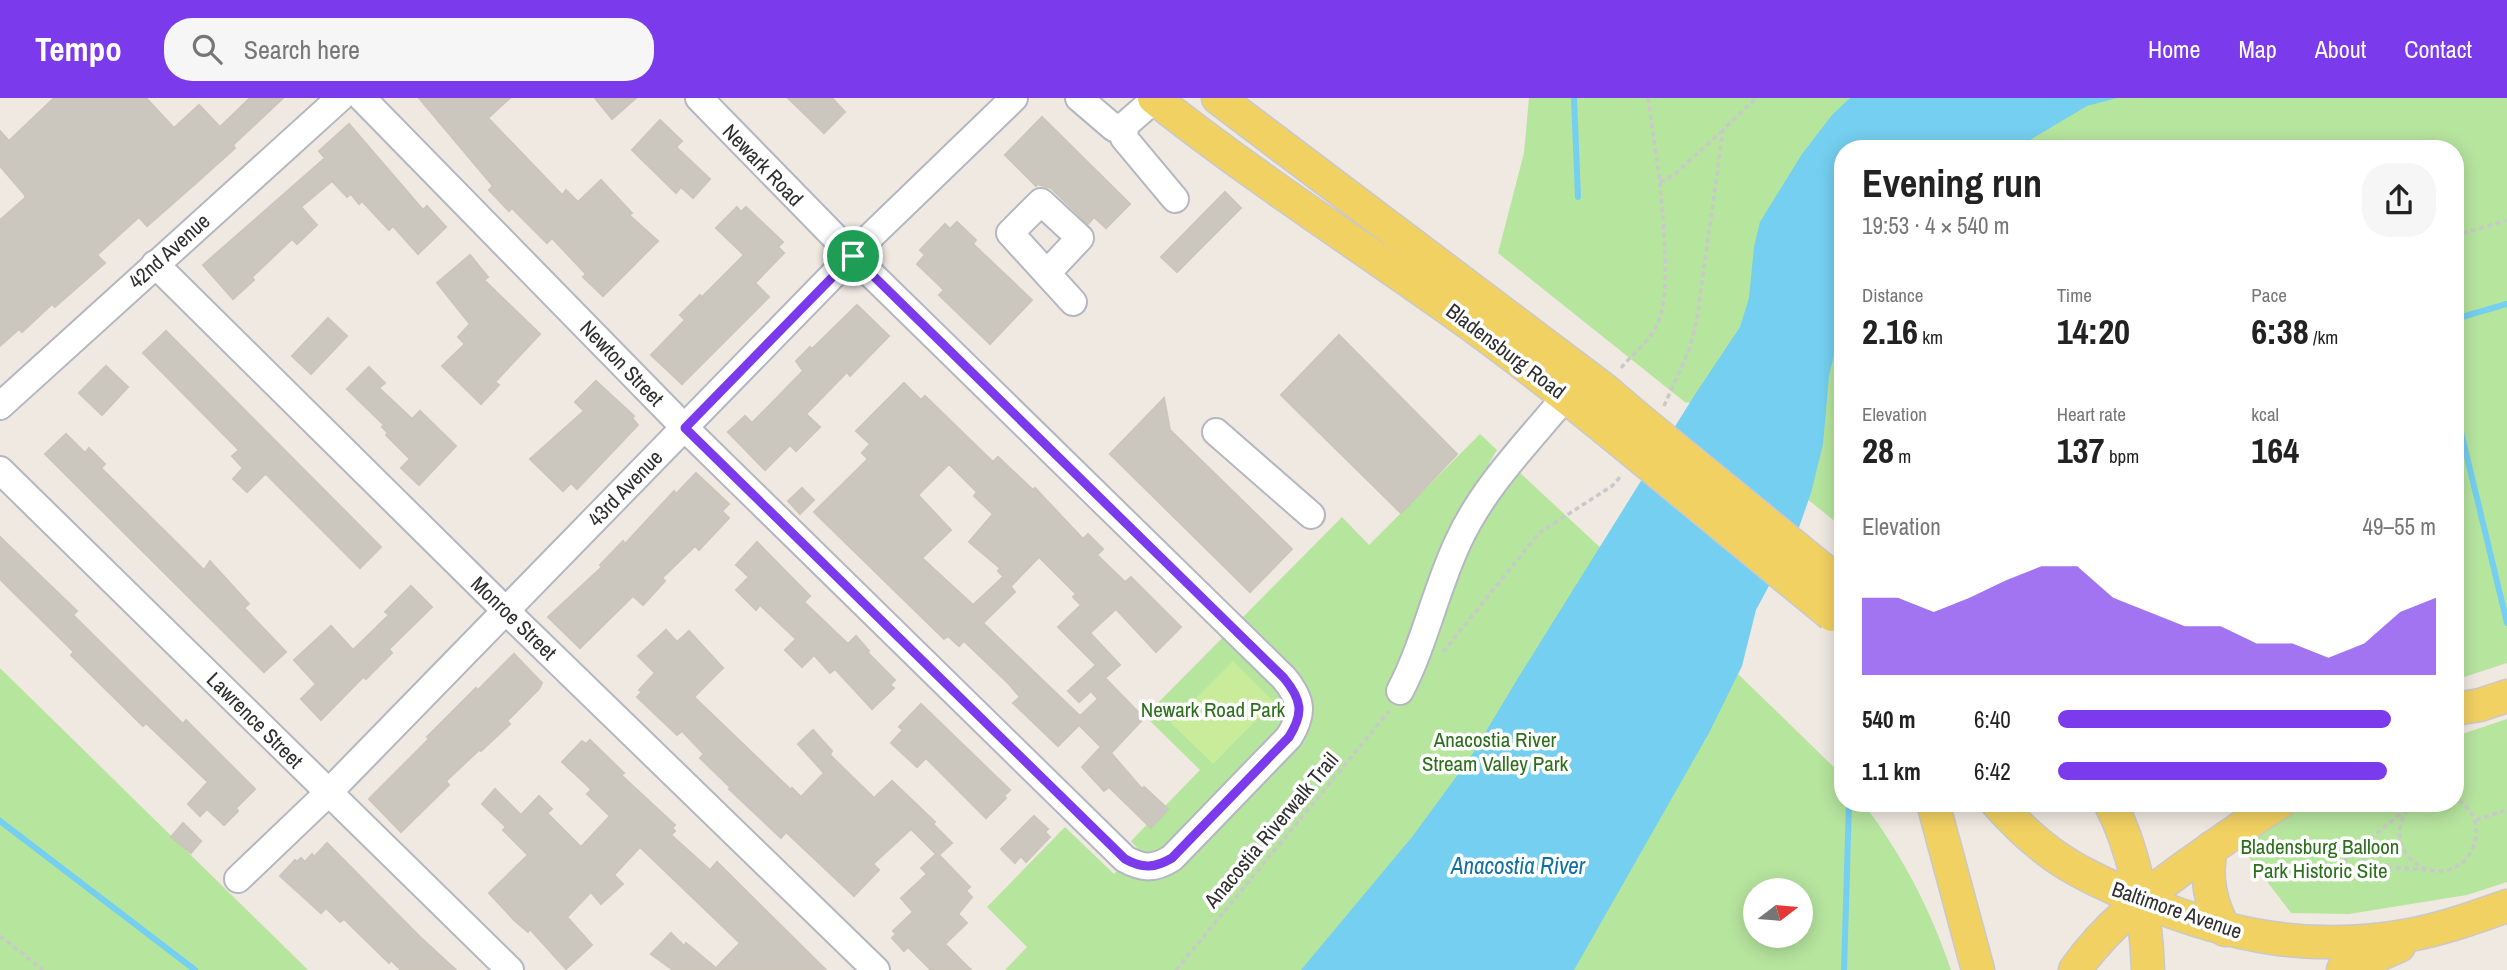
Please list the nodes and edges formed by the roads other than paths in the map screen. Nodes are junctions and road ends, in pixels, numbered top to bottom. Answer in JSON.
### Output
{"nodes":[{"id":1,"x":340,"y":98,"type":"edge"},
{"id":2,"x":362,"y":98,"type":"edge"},
{"id":3,"x":699,"y":98,"type":"edge"},
{"id":4,"x":1014,"y":98,"type":"edge"},
{"id":5,"x":1079,"y":98,"type":"edge"},
{"id":6,"x":1218,"y":98,"type":"edge"},
{"id":7,"x":1154,"y":99,"type":"edge"},
{"id":8,"x":1125,"y":125,"type":"junction"},
{"id":9,"x":1175,"y":199,"type":"dead end"},
{"id":10,"x":853,"y":256,"type":"junction"},
{"id":11,"x":155,"y":264,"type":"junction"},
{"id":12,"x":1046,"y":273,"type":"dead end"},
{"id":13,"x":1073,"y":302,"type":"dead end"},
{"id":14,"x":1566,"y":396,"type":"junction"},
{"id":15,"x":0,"y":406,"type":"edge"},
{"id":16,"x":685,"y":428,"type":"junction"},
{"id":17,"x":1216,"y":432,"type":"dead end"},
{"id":18,"x":1632,"y":432,"type":"junction"},
{"id":19,"x":0,"y":470,"type":"edge"},
{"id":20,"x":1311,"y":515,"type":"dead end"},
{"id":21,"x":1834,"y":605,"type":"edge"},
{"id":22,"x":506,"y":611,"type":"junction"},
{"id":23,"x":1395,"y":701,"type":"road end"},
{"id":24,"x":328,"y":793,"type":"junction"},
{"id":25,"x":1935,"y":812,"type":"edge"},
{"id":26,"x":2005,"y":812,"type":"edge"},
{"id":27,"x":2114,"y":812,"type":"edge"},
{"id":28,"x":2265,"y":812,"type":"edge"},
{"id":29,"x":2211,"y":848,"type":"junction"},
{"id":30,"x":1125,"y":859,"type":"joint"},
{"id":31,"x":238,"y":879,"type":"dead end"},
{"id":32,"x":2140,"y":900,"type":"junction"},
{"id":33,"x":2507,"y":906,"type":"edge"},
{"id":34,"x":2435,"y":929,"type":"junction"},
{"id":35,"x":2225,"y":930,"type":"junction"},
{"id":36,"x":510,"y":970,"type":"edge"},
{"id":37,"x":876,"y":970,"type":"edge"},
{"id":38,"x":1978,"y":970,"type":"edge"},
{"id":39,"x":2075,"y":970,"type":"edge"},
{"id":40,"x":2148,"y":970,"type":"edge"},
{"id":41,"x":2343,"y":970,"type":"edge"}],
"edges":[{"from":1,"to":11,"type":"street","name":"42nd Avenue"},
{"from":2,"to":16,"type":"street","name":"Newton Street"},
{"from":3,"to":10,"type":"street","name":"Newark Road"},
{"from":4,"to":10,"type":"street","name":"43rd Avenue"},
{"from":5,"to":8,"type":"street"},
{"from":6,"to":18,"type":"main road","name":"Bladensburg Road"},
{"from":7,"to":8,"type":"street"},
{"from":7,"to":14,"type":"main road","name":"Bladensburg Road"},
{"from":8,"to":9,"type":"street"},
{"from":10,"to":16,"type":"street","name":"43rd Avenue"},
{"from":10,"to":30,"type":"street","name":"Newark Road"},
{"from":11,"to":15,"type":"street","name":"42nd Avenue"},
{"from":11,"to":22,"type":"street","name":"Monroe Street"},
{"from":12,"to":13,"type":"street"},
{"from":14,"to":18,"type":"main road","name":"Bladensburg Road"},
{"from":14,"to":23,"type":"street"},
{"from":16,"to":22,"type":"street","name":"43rd Avenue"},
{"from":16,"to":30,"type":"street","name":"Newton Street"},
{"from":17,"to":20,"type":"street"},
{"from":18,"to":21,"type":"main road","name":"Bladensburg Road","bridge":true},
{"from":19,"to":24,"type":"street","name":"Lawrence Street"},
{"from":22,"to":24,"type":"street","name":"43rd Avenue"},
{"from":22,"to":37,"type":"street","name":"Monroe Street"},
{"from":24,"to":31,"type":"street","name":"43rd Avenue"},
{"from":24,"to":36,"type":"street","name":"Lawrence Street"},
{"from":25,"to":38,"type":"main road"},
{"from":26,"to":32,"type":"main road","name":"Baltimore Avenue"},
{"from":27,"to":32,"type":"main road"},
{"from":28,"to":29,"type":"main road"},
{"from":29,"to":32,"type":"main road"},
{"from":29,"to":35,"type":"main road"},
{"from":32,"to":35,"type":"main road","name":"Baltimore Avenue"},
{"from":32,"to":39,"type":"main road"},
{"from":32,"to":40,"type":"main road"},
{"from":33,"to":34,"type":"main road","name":"Baltimore Avenue"},
{"from":34,"to":35,"type":"main road","name":"Baltimore Avenue"},
{"from":34,"to":41,"type":"main road"}]}
